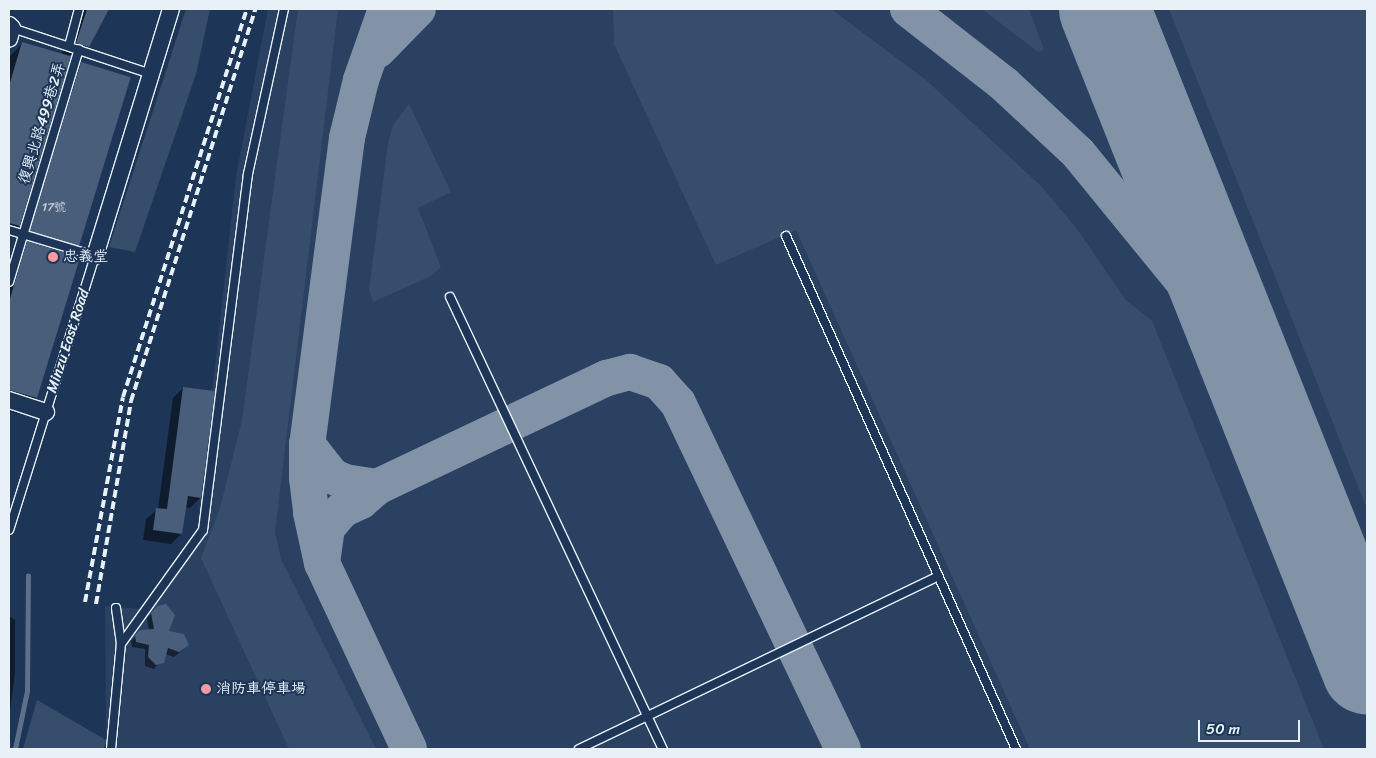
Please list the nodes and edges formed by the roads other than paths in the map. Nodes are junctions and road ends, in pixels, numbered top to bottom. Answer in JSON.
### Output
{"nodes":[{"id":1,"x":79,"y":9,"type":"edge"},
{"id":2,"x":171,"y":9,"type":"edge"},
{"id":3,"x":284,"y":9,"type":"edge"},
{"id":4,"x":10,"y":30,"type":"edge"},
{"id":5,"x":69,"y":46,"type":"junction"},
{"id":6,"x":79,"y":49,"type":"junction"},
{"id":7,"x":151,"y":74,"type":"junction"},
{"id":8,"x":9,"y":230,"type":"edge"},
{"id":9,"x":24,"y":234,"type":"junction"},
{"id":10,"x":786,"y":236,"type":"dead end"},
{"id":11,"x":95,"y":256,"type":"junction"},
{"id":12,"x":9,"y":282,"type":"edge"},
{"id":13,"x":450,"y":297,"type":"dead end"},
{"id":14,"x":9,"y":400,"type":"edge"},
{"id":15,"x":46,"y":412,"type":"junction"},
{"id":16,"x":9,"y":530,"type":"edge"},
{"id":17,"x":936,"y":577,"type":"junction"},
{"id":18,"x":116,"y":608,"type":"dead end"},
{"id":19,"x":121,"y":644,"type":"junction"},
{"id":20,"x":647,"y":716,"type":"junction"},
{"id":21,"x":111,"y":749,"type":"edge"},
{"id":22,"x":579,"y":749,"type":"edge"},
{"id":23,"x":663,"y":749,"type":"edge"},
{"id":24,"x":1016,"y":749,"type":"edge"}],
"edges":[{"from":1,"to":5,"type":"lane"},
{"from":2,"to":7,"type":"street","name":"Minzu East Road"},
{"from":3,"to":19,"type":"lane"},
{"from":4,"to":5,"type":"lane"},
{"from":5,"to":6,"type":"lane"},
{"from":6,"to":7,"type":"lane"},
{"from":6,"to":9,"type":"lane","name":"復興北路499巷2弄"},
{"from":7,"to":11,"type":"street","name":"Minzu East Road"},
{"from":8,"to":9,"type":"lane"},
{"from":9,"to":11,"type":"lane"},
{"from":9,"to":12,"type":"lane","name":"復興北路499巷2弄"},
{"from":10,"to":17,"type":"lane"},
{"from":11,"to":15,"type":"lane","name":"Minzu East Road"},
{"from":13,"to":20,"type":"lane"},
{"from":14,"to":15,"type":"street"},
{"from":15,"to":16,"type":"lane","name":"Minzu East Road"},
{"from":17,"to":20,"type":"lane"},
{"from":17,"to":24,"type":"lane"},
{"from":18,"to":19,"type":"lane"},
{"from":19,"to":21,"type":"lane"},
{"from":20,"to":22,"type":"lane"},
{"from":20,"to":23,"type":"lane"}]}
